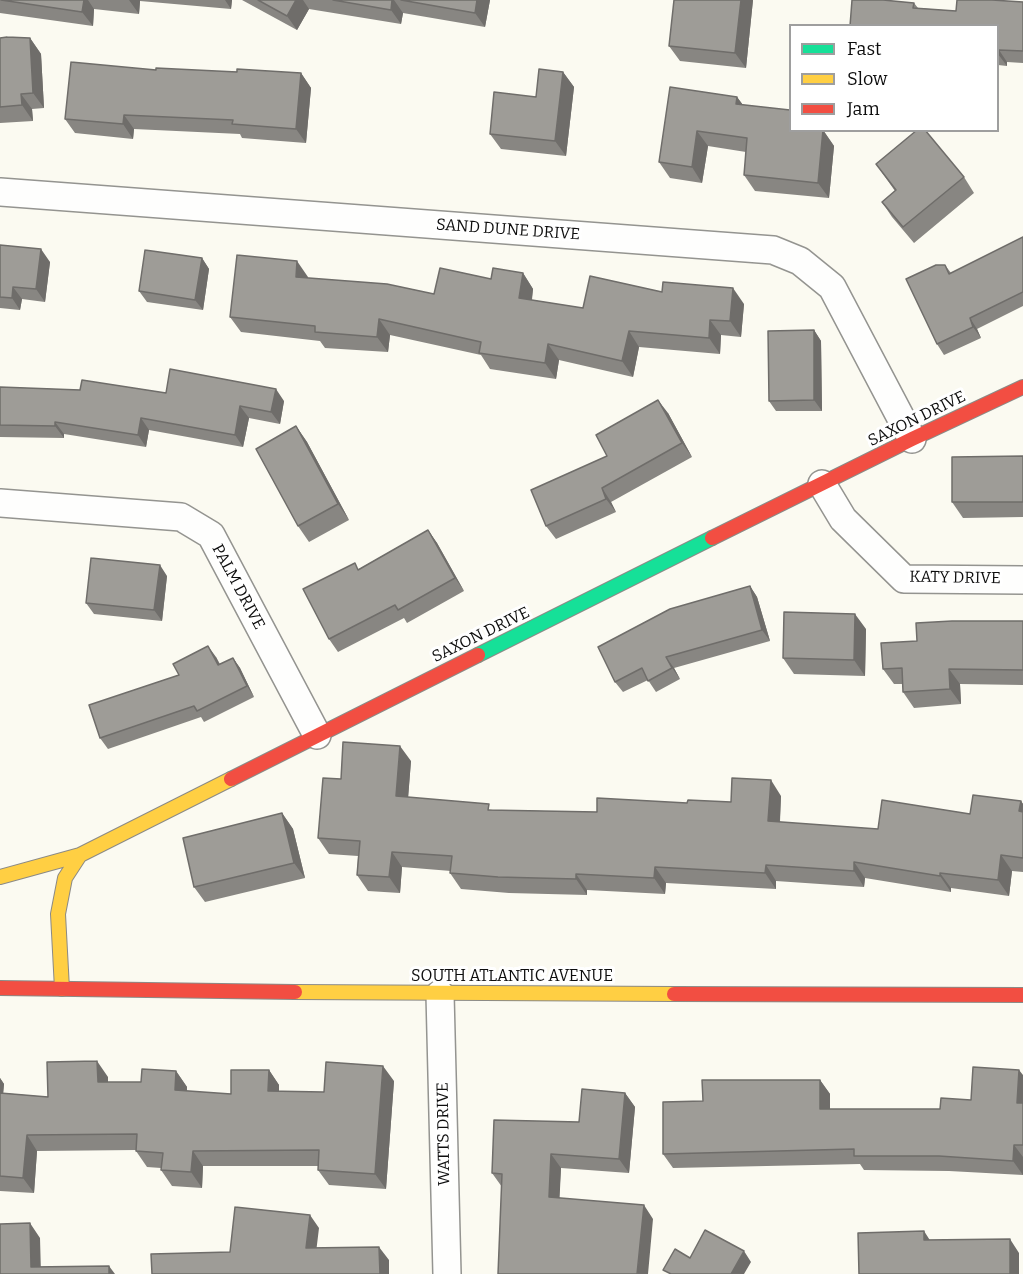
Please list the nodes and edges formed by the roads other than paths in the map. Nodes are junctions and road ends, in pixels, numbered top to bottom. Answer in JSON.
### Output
{"nodes":[{"id":1,"x":0,"y":192,"type":"edge"},
{"id":2,"x":1023,"y":387,"type":"edge"},
{"id":3,"x":912,"y":439,"type":"junction"},
{"id":4,"x":822,"y":484,"type":"junction"},
{"id":5,"x":0,"y":503,"type":"edge"},
{"id":6,"x":1023,"y":580,"type":"edge"},
{"id":7,"x":317,"y":735,"type":"junction"},
{"id":8,"x":80,"y":855,"type":"junction"},
{"id":9,"x":0,"y":877,"type":"edge"},
{"id":10,"x":0,"y":988,"type":"edge"},
{"id":11,"x":62,"y":989,"type":"junction"},
{"id":12,"x":440,"y":994,"type":"junction"},
{"id":13,"x":1023,"y":995,"type":"edge"},
{"id":14,"x":447,"y":1274,"type":"edge"}],
"edges":[{"from":1,"to":3,"type":"street","name":"SAND DUNE DRIVE"},
{"from":2,"to":3,"type":"street","name":"SAXON DRIVE"},
{"from":3,"to":4,"type":"street","name":"SAXON DRIVE"},
{"from":4,"to":6,"type":"street","name":"KATY DRIVE"},
{"from":4,"to":7,"type":"street","name":"SAXON DRIVE"},
{"from":5,"to":7,"type":"street","name":"PALM DRIVE"},
{"from":7,"to":8,"type":"street","name":"SAXON DRIVE"},
{"from":8,"to":9,"type":"street","name":"SAXON DRIVE"},
{"from":8,"to":11,"type":"street"},
{"from":10,"to":11,"type":"street","name":"SOUTH ATLANTIC AVENUE"},
{"from":11,"to":12,"type":"street","name":"SOUTH ATLANTIC AVENUE"},
{"from":12,"to":13,"type":"street","name":"SOUTH ATLANTIC AVENUE"},
{"from":12,"to":14,"type":"street","name":"WATTS DRIVE"}]}
